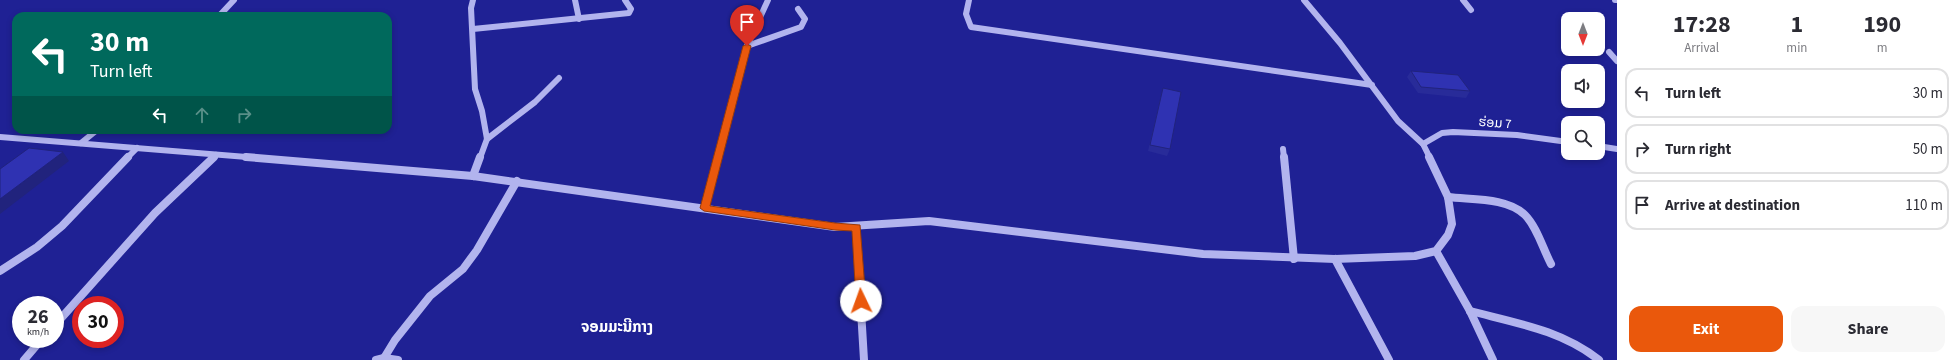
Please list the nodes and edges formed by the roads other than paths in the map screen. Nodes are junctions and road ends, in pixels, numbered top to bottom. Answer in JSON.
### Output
{"nodes":[{"id":1,"x":234,"y":0,"type":"edge"},
{"id":2,"x":472,"y":0,"type":"edge"},
{"id":3,"x":575,"y":0,"type":"edge"},
{"id":4,"x":625,"y":0,"type":"edge"},
{"id":5,"x":768,"y":0,"type":"edge"},
{"id":6,"x":969,"y":0,"type":"edge"},
{"id":7,"x":1304,"y":0,"type":"edge"},
{"id":8,"x":1463,"y":0,"type":"edge"},
{"id":9,"x":798,"y":9,"type":"dead end"},
{"id":10,"x":1472,"y":10,"type":"dead end"},
{"id":11,"x":223,"y":12,"type":"edge"},
{"id":12,"x":579,"y":19,"type":"junction"},
{"id":13,"x":473,"y":29,"type":"junction"},
{"id":14,"x":747,"y":46,"type":"junction"},
{"id":15,"x":1609,"y":52,"type":"dead end"},
{"id":16,"x":1617,"y":61,"type":"edge"},
{"id":17,"x":559,"y":78,"type":"dead end"},
{"id":18,"x":1372,"y":85,"type":"junction"},
{"id":19,"x":92,"y":134,"type":"edge"},
{"id":20,"x":0,"y":137,"type":"edge"},
{"id":21,"x":487,"y":139,"type":"junction"},
{"id":22,"x":1561,"y":141,"type":"edge"},
{"id":23,"x":81,"y":143,"type":"junction"},
{"id":24,"x":1423,"y":144,"type":"junction"},
{"id":25,"x":1605,"y":147,"type":"edge"},
{"id":26,"x":137,"y":148,"type":"junction"},
{"id":27,"x":1283,"y":149,"type":"dead end"},
{"id":28,"x":1617,"y":149,"type":"edge"},
{"id":29,"x":216,"y":155,"type":"junction"},
{"id":30,"x":473,"y":176,"type":"junction"},
{"id":31,"x":517,"y":181,"type":"junction"},
{"id":32,"x":1448,"y":198,"type":"junction"},
{"id":33,"x":704,"y":208,"type":"junction"},
{"id":34,"x":856,"y":227,"type":"junction"},
{"id":35,"x":1436,"y":251,"type":"junction"},
{"id":36,"x":1294,"y":259,"type":"junction"},
{"id":37,"x":1335,"y":259,"type":"junction"},
{"id":38,"x":1551,"y":264,"type":"dead end"},
{"id":39,"x":0,"y":271,"type":"edge"},
{"id":40,"x":1470,"y":311,"type":"junction"},
{"id":41,"x":64,"y":315,"type":"edge"},
{"id":42,"x":34,"y":348,"type":"edge"},
{"id":43,"x":380,"y":359,"type":"edge"},
{"id":44,"x":24,"y":360,"type":"edge"},
{"id":45,"x":398,"y":360,"type":"edge"},
{"id":46,"x":864,"y":360,"type":"edge"},
{"id":47,"x":1389,"y":360,"type":"edge"},
{"id":48,"x":1493,"y":360,"type":"edge"},
{"id":49,"x":1599,"y":360,"type":"edge"}],
"edges":[{"from":1,"to":11,"type":"street"},
{"from":2,"to":13,"type":"street"},
{"from":3,"to":12,"type":"street"},
{"from":4,"to":12,"type":"street"},
{"from":5,"to":14,"type":"street"},
{"from":6,"to":18,"type":"street"},
{"from":7,"to":18,"type":"street"},
{"from":8,"to":10,"type":"street"},
{"from":9,"to":14,"type":"street"},
{"from":12,"to":13,"type":"street"},
{"from":13,"to":21,"type":"street"},
{"from":14,"to":33,"type":"street"},
{"from":15,"to":16,"type":"street"},
{"from":17,"to":21,"type":"street"},
{"from":18,"to":24,"type":"street"},
{"from":19,"to":23,"type":"street"},
{"from":20,"to":23,"type":"street"},
{"from":21,"to":30,"type":"street"},
{"from":22,"to":24,"type":"street","name":"ຮ່ອມ 7"},
{"from":23,"to":26,"type":"street"},
{"from":24,"to":32,"type":"street"},
{"from":25,"to":28,"type":"street"},
{"from":26,"to":29,"type":"street"},
{"from":26,"to":39,"type":"street"},
{"from":27,"to":36,"type":"street"},
{"from":29,"to":30,"type":"street"},
{"from":29,"to":41,"type":"street"},
{"from":30,"to":31,"type":"street"},
{"from":31,"to":33,"type":"street"},
{"from":31,"to":43,"type":"street"},
{"from":32,"to":35,"type":"street"},
{"from":32,"to":38,"type":"street"},
{"from":33,"to":34,"type":"street"},
{"from":34,"to":36,"type":"street"},
{"from":34,"to":46,"type":"street"},
{"from":35,"to":37,"type":"street"},
{"from":35,"to":40,"type":"street"},
{"from":36,"to":37,"type":"street"},
{"from":37,"to":47,"type":"street"},
{"from":40,"to":48,"type":"street"},
{"from":40,"to":49,"type":"street"},
{"from":42,"to":44,"type":"street"},
{"from":43,"to":45,"type":"street"}]}
